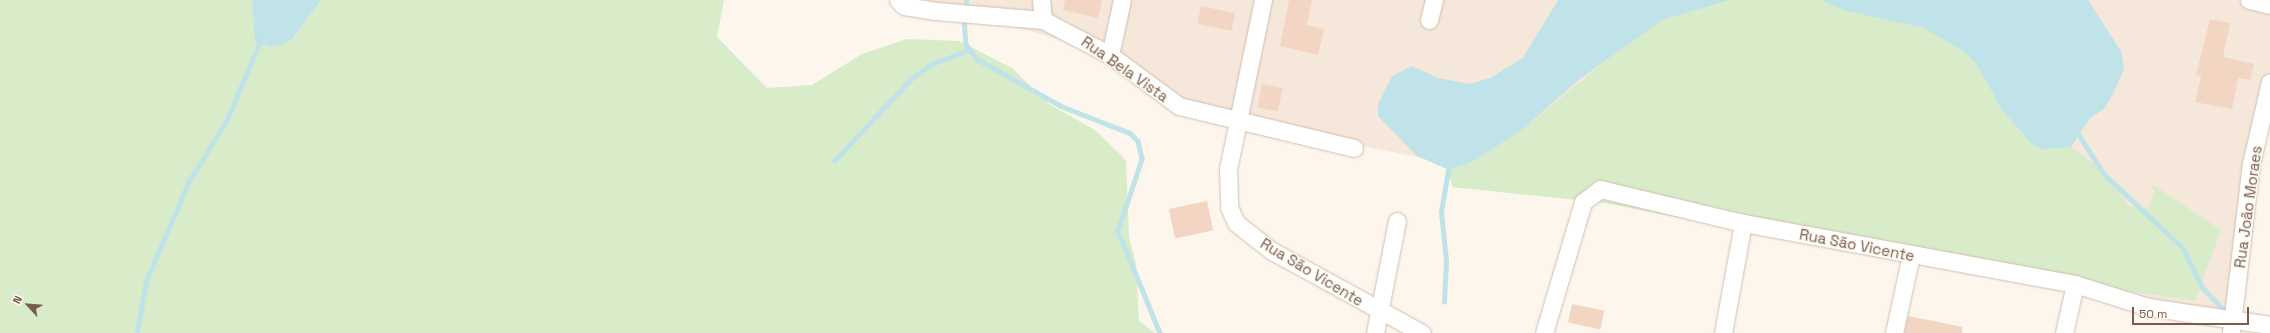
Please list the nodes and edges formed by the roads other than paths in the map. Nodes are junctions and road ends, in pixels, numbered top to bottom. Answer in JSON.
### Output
{"nodes":[{"id":1,"x":898,"y":0,"type":"edge"},
{"id":2,"x":1041,"y":0,"type":"edge"},
{"id":3,"x":1122,"y":0,"type":"edge"},
{"id":4,"x":1263,"y":0,"type":"edge"},
{"id":5,"x":1434,"y":0,"type":"edge"},
{"id":6,"x":2249,"y":0,"type":"edge"},
{"id":7,"x":2270,"y":5,"type":"edge"},
{"id":8,"x":1043,"y":20,"type":"junction"},
{"id":9,"x":1429,"y":20,"type":"dead end"},
{"id":10,"x":1110,"y":55,"type":"junction"},
{"id":11,"x":2270,"y":82,"type":"edge"},
{"id":12,"x":1236,"y":121,"type":"junction"},
{"id":13,"x":1354,"y":148,"type":"dead end"},
{"id":14,"x":1397,"y":221,"type":"dead end"},
{"id":15,"x":1743,"y":223,"type":"junction"},
{"id":16,"x":1911,"y":256,"type":"junction"},
{"id":17,"x":2076,"y":284,"type":"junction"},
{"id":18,"x":1379,"y":312,"type":"junction"},
{"id":19,"x":2270,"y":325,"type":"edge"},
{"id":20,"x":2232,"y":326,"type":"edge"},
{"id":21,"x":1374,"y":333,"type":"edge"},
{"id":22,"x":1422,"y":333,"type":"edge"},
{"id":23,"x":1544,"y":333,"type":"edge"},
{"id":24,"x":1723,"y":333,"type":"edge"},
{"id":25,"x":1894,"y":333,"type":"edge"},
{"id":26,"x":2064,"y":333,"type":"edge"}],
"edges":[{"from":1,"to":8,"type":"street","name":"Rua Bela Vista"},
{"from":2,"to":8,"type":"street"},
{"from":3,"to":10,"type":"street"},
{"from":4,"to":12,"type":"street","name":"Rua São Vicente"},
{"from":5,"to":9,"type":"street"},
{"from":6,"to":7,"type":"street"},
{"from":8,"to":10,"type":"street","name":"Rua Bela Vista"},
{"from":10,"to":12,"type":"street","name":"Rua Bela Vista"},
{"from":11,"to":20,"type":"street","name":"Rua João Moraes"},
{"from":12,"to":13,"type":"street","name":"Rua Bela Vista"},
{"from":12,"to":18,"type":"street","name":"Rua São Vicente"},
{"from":14,"to":18,"type":"street"},
{"from":15,"to":16,"type":"street","name":"Rua São Vicente"},
{"from":15,"to":23,"type":"street","name":"Rua São Vicente"},
{"from":15,"to":24,"type":"street"},
{"from":16,"to":17,"type":"street","name":"Rua São Vicente"},
{"from":16,"to":25,"type":"street"},
{"from":17,"to":20,"type":"street","name":"Rua São Vicente"},
{"from":17,"to":26,"type":"street"},
{"from":18,"to":21,"type":"street"},
{"from":18,"to":22,"type":"street","name":"Rua São Vicente"},
{"from":19,"to":20,"type":"street","name":"Rua São Vicente"}]}
